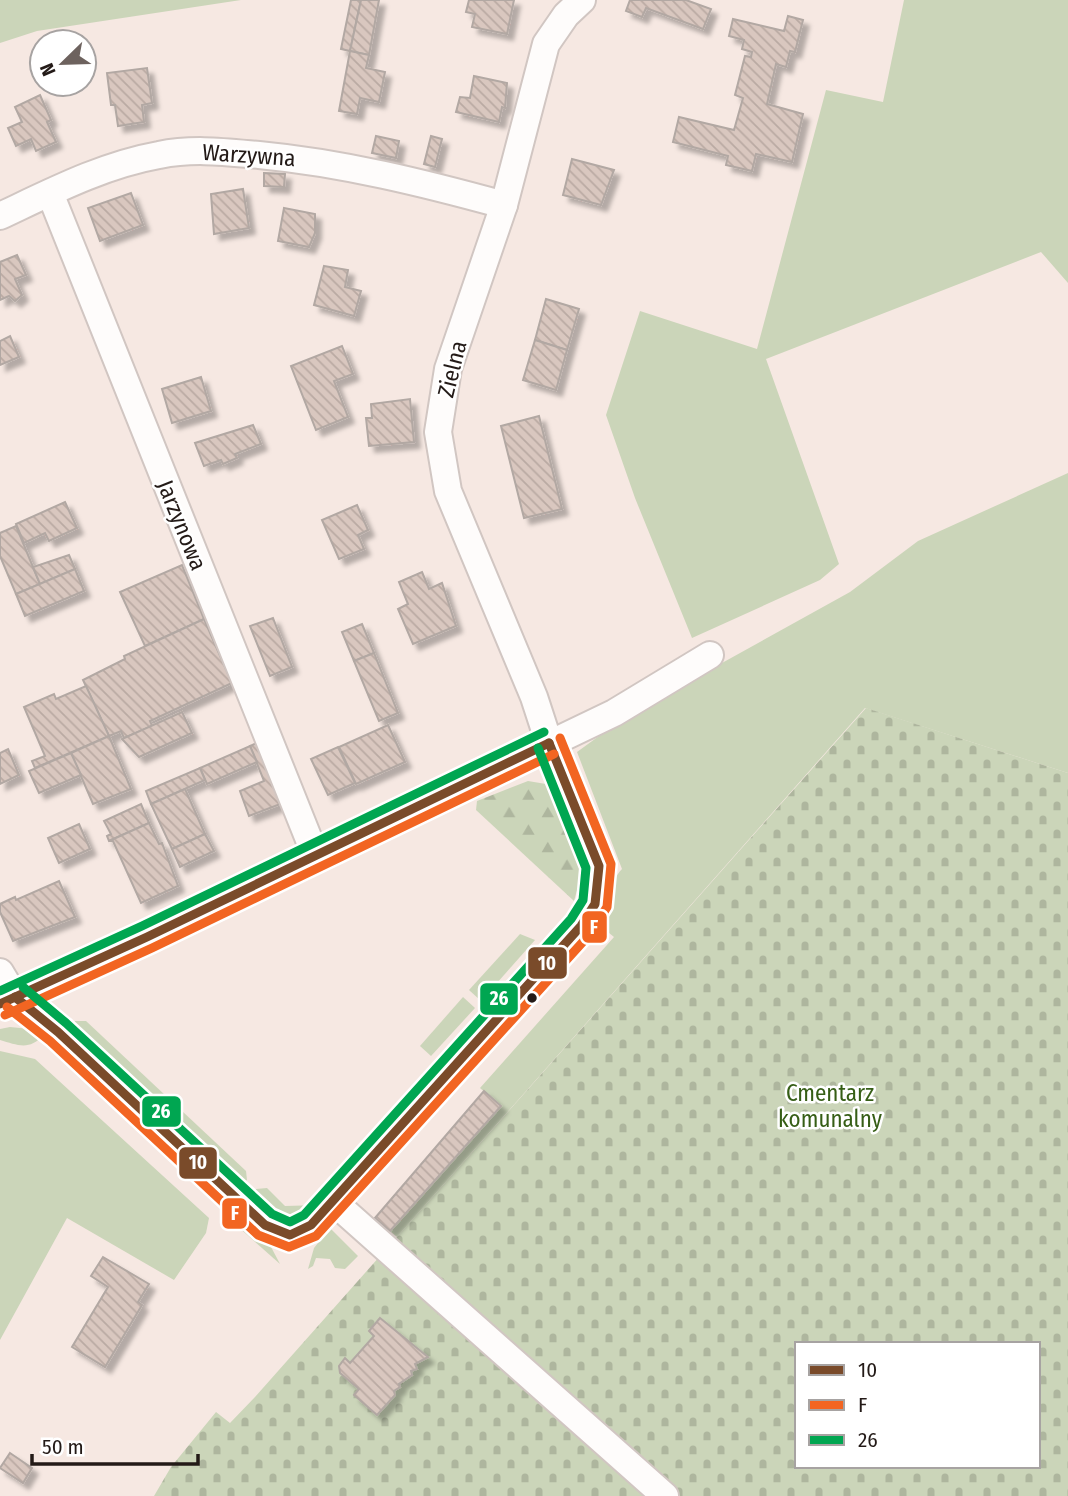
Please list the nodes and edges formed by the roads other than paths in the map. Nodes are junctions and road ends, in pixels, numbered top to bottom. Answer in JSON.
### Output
{"nodes":[{"id":1,"x":582,"y":0,"type":"edge"},
{"id":2,"x":50,"y":193,"type":"junction"},
{"id":3,"x":504,"y":205,"type":"junction"},
{"id":4,"x":0,"y":216,"type":"edge"},
{"id":5,"x":710,"y":655,"type":"dead end"},
{"id":6,"x":549,"y":743,"type":"junction"},
{"id":7,"x":316,"y":857,"type":"junction"},
{"id":8,"x":0,"y":972,"type":"edge"},
{"id":9,"x":7,"y":1000,"type":"edge"},
{"id":10,"x":335,"y":1203,"type":"dead end"},
{"id":11,"x":665,"y":1496,"type":"edge"}],
"edges":[{"from":1,"to":3,"type":"street","name":"Zielna"},
{"from":2,"to":3,"type":"street","name":"Warzywna"},
{"from":2,"to":4,"type":"street","name":"Warzywna"},
{"from":2,"to":7,"type":"street","name":"Jarzynowa"},
{"from":3,"to":6,"type":"street","name":"Zielna"},
{"from":5,"to":6,"type":"street"},
{"from":6,"to":7,"type":"street"},
{"from":7,"to":9,"type":"street"},
{"from":8,"to":9,"type":"street"},
{"from":10,"to":11,"type":"street"}]}
